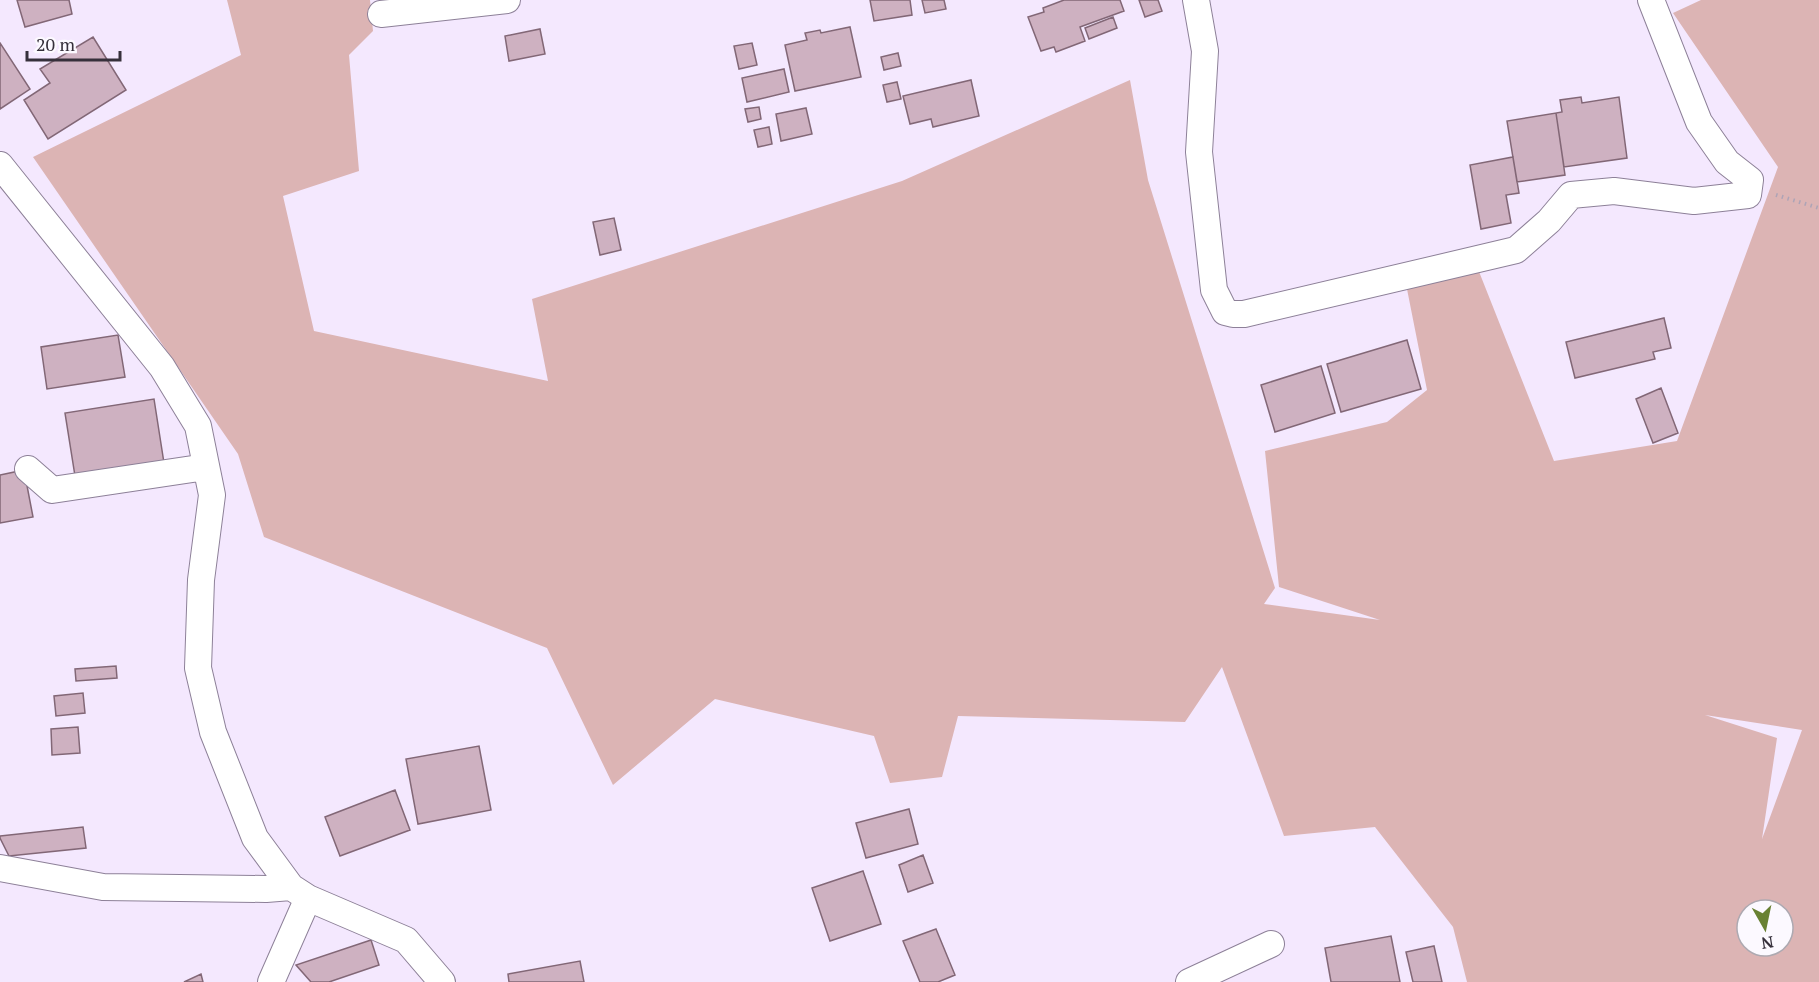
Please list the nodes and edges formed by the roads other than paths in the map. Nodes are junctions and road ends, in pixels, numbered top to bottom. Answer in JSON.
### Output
{"nodes":[{"id":1,"x":507,"y":0,"type":"edge"},
{"id":2,"x":1196,"y":0,"type":"edge"},
{"id":3,"x":1651,"y":0,"type":"edge"},
{"id":4,"x":381,"y":14,"type":"dead end"},
{"id":5,"x":0,"y":165,"type":"edge"},
{"id":6,"x":206,"y":467,"type":"junction"},
{"id":7,"x":28,"y":469,"type":"dead end"},
{"id":8,"x":0,"y":868,"type":"edge"},
{"id":9,"x":299,"y":893,"type":"junction"},
{"id":10,"x":1271,"y":944,"type":"dead end"},
{"id":11,"x":271,"y":982,"type":"edge"},
{"id":12,"x":442,"y":982,"type":"edge"},
{"id":13,"x":1189,"y":982,"type":"edge"}],
"edges":[{"from":1,"to":4,"type":"street"},
{"from":2,"to":3,"type":"street"},
{"from":5,"to":6,"type":"street"},
{"from":6,"to":7,"type":"street"},
{"from":6,"to":9,"type":"street"},
{"from":8,"to":9,"type":"street"},
{"from":9,"to":11,"type":"street"},
{"from":9,"to":12,"type":"street"},
{"from":10,"to":13,"type":"street"}]}
